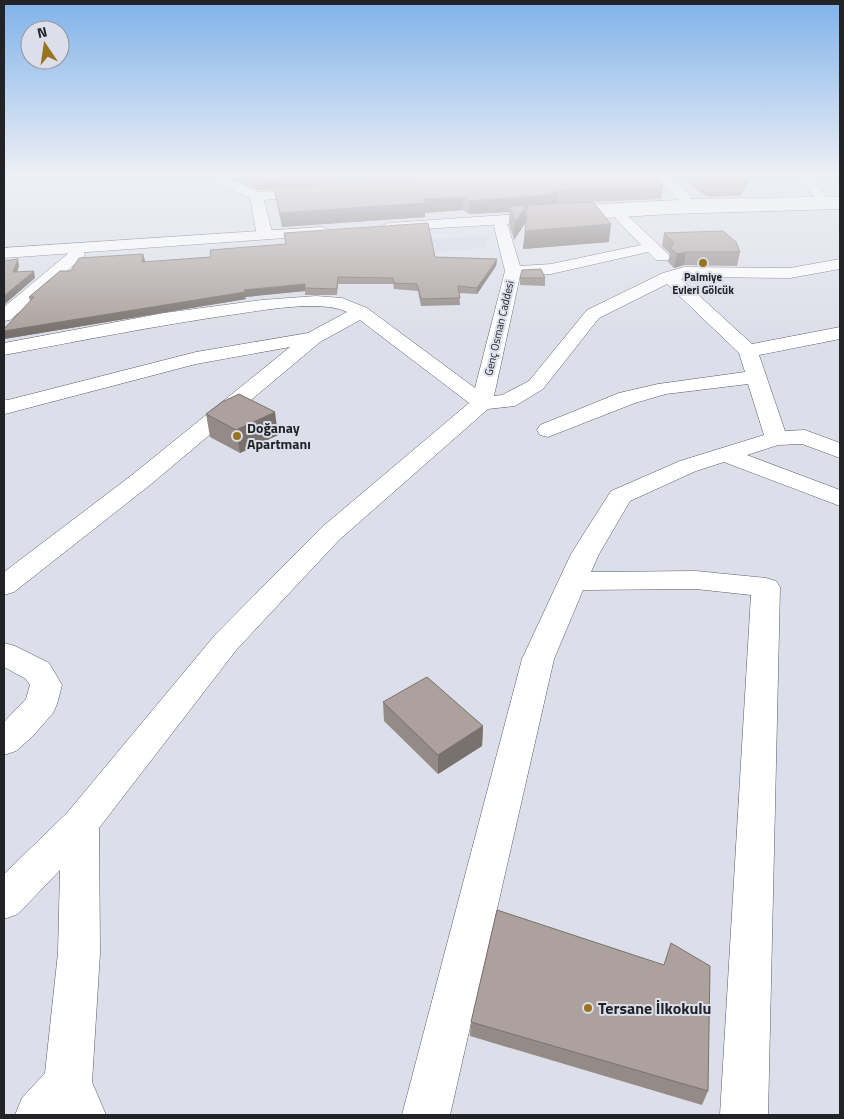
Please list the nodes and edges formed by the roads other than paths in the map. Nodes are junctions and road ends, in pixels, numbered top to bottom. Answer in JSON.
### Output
{"nodes":[{"id":1,"x":263,"y":229,"type":"edge"},
{"id":2,"x":391,"y":229,"type":"edge"},
{"id":3,"x":421,"y":229,"type":"edge"},
{"id":4,"x":502,"y":229,"type":"edge"},
{"id":5,"x":634,"y":229,"type":"edge"},
{"id":6,"x":265,"y":236,"type":"junction"},
{"id":7,"x":652,"y":247,"type":"junction"},
{"id":8,"x":4,"y":253,"type":"edge"},
{"id":9,"x":76,"y":254,"type":"junction"},
{"id":10,"x":4,"y":260,"type":"edge"},
{"id":11,"x":840,"y":264,"type":"edge"},
{"id":12,"x":821,"y":268,"type":"junction"},
{"id":13,"x":512,"y":271,"type":"junction"},
{"id":14,"x":674,"y":276,"type":"junction"},
{"id":15,"x":834,"y":280,"type":"dead end"},
{"id":16,"x":6,"y":312,"type":"edge"},
{"id":17,"x":361,"y":312,"type":"junction"},
{"id":18,"x":840,"y":334,"type":"edge"},
{"id":19,"x":313,"y":338,"type":"junction"},
{"id":20,"x":4,"y":349,"type":"edge"},
{"id":21,"x":748,"y":351,"type":"junction"},
{"id":22,"x":757,"y":377,"type":"junction"},
{"id":23,"x":482,"y":403,"type":"junction"},
{"id":24,"x":4,"y":405,"type":"edge"},
{"id":25,"x":548,"y":430,"type":"dead end"},
{"id":26,"x":776,"y":438,"type":"junction"},
{"id":27,"x":840,"y":451,"type":"edge"},
{"id":28,"x":727,"y":455,"type":"junction"},
{"id":29,"x":840,"y":499,"type":"edge"},
{"id":30,"x":573,"y":581,"type":"junction"},
{"id":31,"x":4,"y":586,"type":"edge"},
{"id":32,"x":4,"y":654,"type":"edge"},
{"id":33,"x":4,"y":742,"type":"edge"},
{"id":34,"x":80,"y":824,"type":"junction"},
{"id":35,"x":4,"y":901,"type":"edge"},
{"id":36,"x":63,"y":1105,"type":"edge"},
{"id":37,"x":426,"y":1115,"type":"edge"},
{"id":38,"x":744,"y":1115,"type":"edge"}],
"edges":[{"from":1,"to":6,"type":"main road"},
{"from":2,"to":3,"type":"main road"},
{"from":4,"to":13,"type":"main road","name":"Genç Osman Caddesi"},
{"from":5,"to":7,"type":"main road"},
{"from":6,"to":8,"type":"main road"},
{"from":6,"to":9,"type":"main road"},
{"from":7,"to":13,"type":"main road"},
{"from":7,"to":14,"type":"main road"},
{"from":9,"to":10,"type":"main road"},
{"from":9,"to":16,"type":"main road"},
{"from":11,"to":12,"type":"main road"},
{"from":12,"to":14,"type":"main road"},
{"from":12,"to":15,"type":"main road"},
{"from":13,"to":23,"type":"main road","name":"Genç Osman Caddesi"},
{"from":14,"to":21,"type":"main road"},
{"from":14,"to":23,"type":"main road"},
{"from":17,"to":19,"type":"main road"},
{"from":17,"to":20,"type":"main road"},
{"from":17,"to":23,"type":"main road"},
{"from":18,"to":21,"type":"main road"},
{"from":19,"to":24,"type":"main road"},
{"from":19,"to":31,"type":"main road"},
{"from":21,"to":22,"type":"main road"},
{"from":22,"to":25,"type":"main road"},
{"from":22,"to":26,"type":"main road"},
{"from":23,"to":34,"type":"main road"},
{"from":26,"to":27,"type":"main road"},
{"from":26,"to":28,"type":"main road"},
{"from":28,"to":29,"type":"main road"},
{"from":28,"to":30,"type":"main road"},
{"from":30,"to":37,"type":"main road"},
{"from":30,"to":38,"type":"main road"},
{"from":32,"to":33,"type":"main road"},
{"from":34,"to":35,"type":"main road"},
{"from":34,"to":36,"type":"main road"}]}
